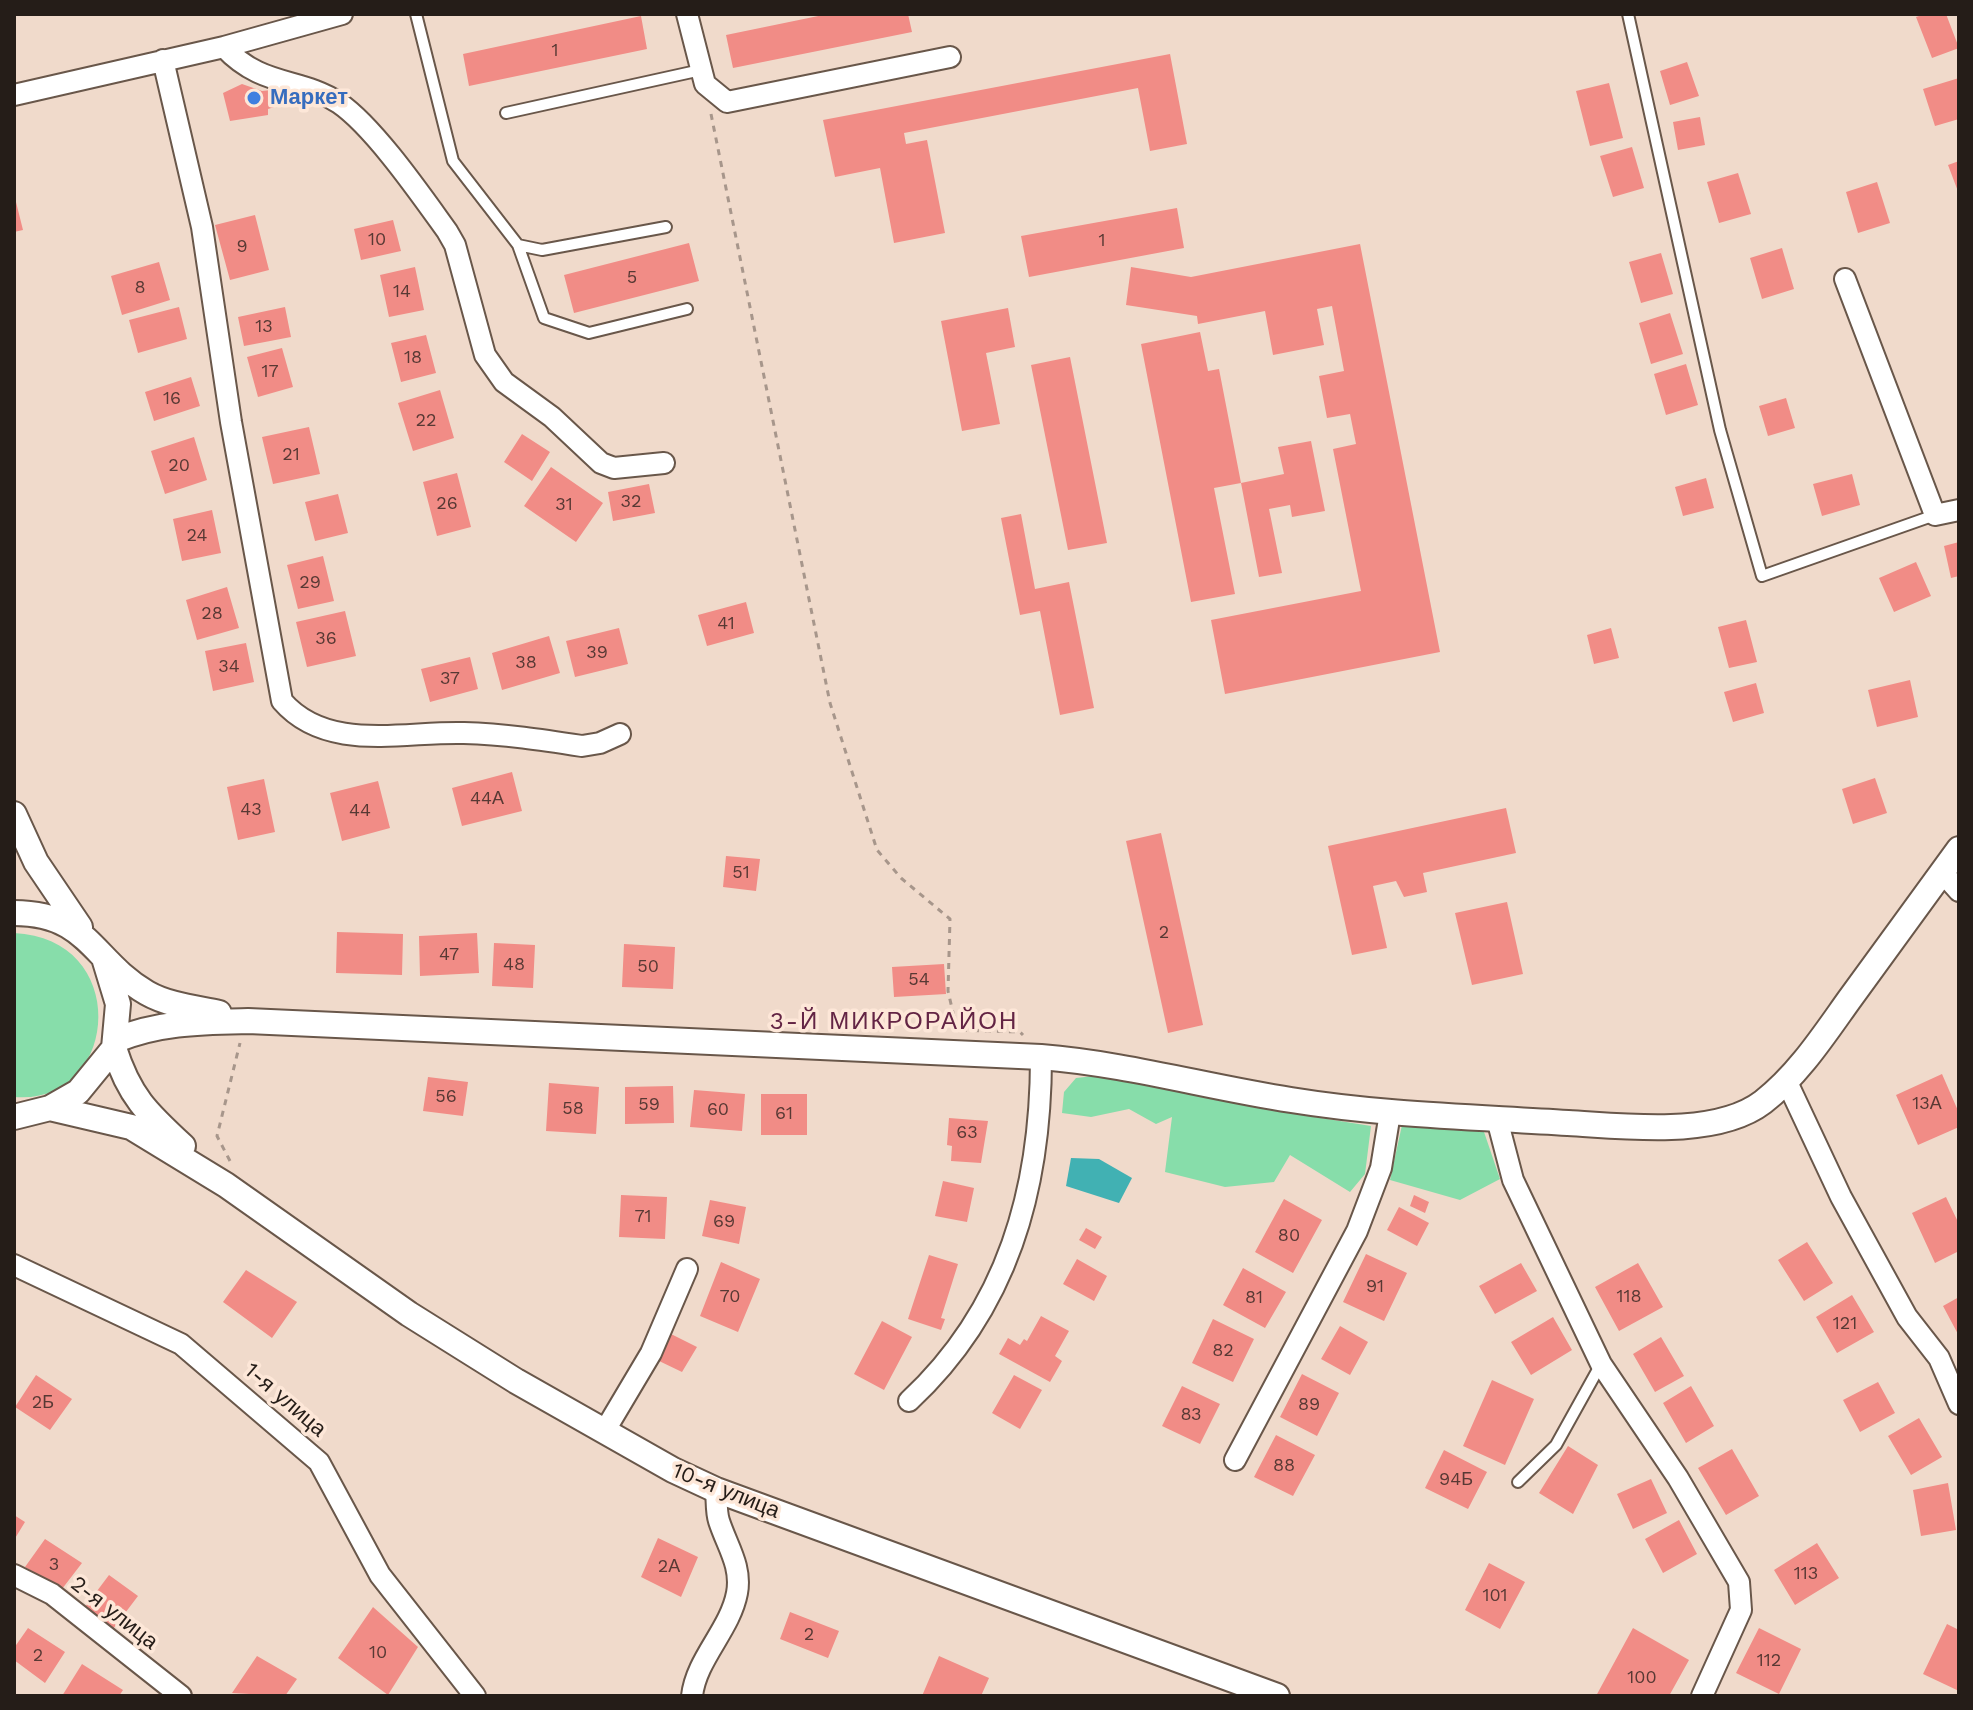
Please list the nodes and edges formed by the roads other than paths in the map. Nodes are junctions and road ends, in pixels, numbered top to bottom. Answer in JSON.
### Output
{"nodes":[{"id":1,"x":342,"y":14,"type":"edge"},
{"id":2,"x":416,"y":14,"type":"edge"},
{"id":3,"x":687,"y":14,"type":"edge"},
{"id":4,"x":1628,"y":14,"type":"edge"},
{"id":5,"x":224,"y":47,"type":"junction"},
{"id":6,"x":950,"y":57,"type":"dead end"},
{"id":7,"x":163,"y":60,"type":"junction"},
{"id":8,"x":703,"y":77,"type":"junction"},
{"id":9,"x":14,"y":95,"type":"edge"},
{"id":10,"x":506,"y":113,"type":"dead end"},
{"id":11,"x":666,"y":227,"type":"dead end"},
{"id":12,"x":518,"y":245,"type":"junction"},
{"id":13,"x":1845,"y":279,"type":"dead end"},
{"id":14,"x":687,"y":309,"type":"dead end"},
{"id":15,"x":664,"y":463,"type":"dead end"},
{"id":16,"x":1959,"y":510,"type":"edge"},
{"id":17,"x":1935,"y":515,"type":"junction"},
{"id":18,"x":620,"y":734,"type":"dead end"},
{"id":19,"x":14,"y":814,"type":"edge"},
{"id":20,"x":1959,"y":849,"type":"edge"},
{"id":21,"x":1942,"y":872,"type":"junction"},
{"id":22,"x":1959,"y":891,"type":"edge"},
{"id":23,"x":14,"y":913,"type":"edge"},
{"id":24,"x":86,"y":936,"type":"junction"},
{"id":25,"x":104,"y":958,"type":"junction"},
{"id":26,"x":248,"y":1021,"type":"junction"},
{"id":27,"x":115,"y":1044,"type":"junction"},
{"id":28,"x":1041,"y":1057,"type":"junction"},
{"id":29,"x":1786,"y":1080,"type":"junction"},
{"id":30,"x":50,"y":1108,"type":"junction"},
{"id":31,"x":1390,"y":1113,"type":"junction"},
{"id":32,"x":17,"y":1114,"type":"edge"},
{"id":33,"x":1497,"y":1119,"type":"junction"},
{"id":34,"x":226,"y":1185,"type":"junction"},
{"id":35,"x":14,"y":1265,"type":"edge"},
{"id":36,"x":687,"y":1269,"type":"dead end"},
{"id":37,"x":1601,"y":1364,"type":"junction"},
{"id":38,"x":1957,"y":1394,"type":"edge"},
{"id":39,"x":909,"y":1401,"type":"dead end"},
{"id":40,"x":604,"y":1432,"type":"junction"},
{"id":41,"x":1235,"y":1460,"type":"dead end"},
{"id":42,"x":1518,"y":1482,"type":"dead end"},
{"id":43,"x":716,"y":1490,"type":"junction"},
{"id":44,"x":14,"y":1575,"type":"edge"},
{"id":45,"x":181,"y":1696,"type":"edge"},
{"id":46,"x":475,"y":1696,"type":"edge"},
{"id":47,"x":692,"y":1696,"type":"edge"},
{"id":48,"x":1277,"y":1696,"type":"edge"},
{"id":49,"x":1702,"y":1696,"type":"edge"}],
"edges":[{"from":1,"to":5,"type":"street"},
{"from":2,"to":12,"type":"lane"},
{"from":3,"to":8,"type":"street"},
{"from":4,"to":17,"type":"lane"},
{"from":5,"to":7,"type":"street"},
{"from":5,"to":15,"type":"street"},
{"from":6,"to":8,"type":"street"},
{"from":7,"to":9,"type":"street"},
{"from":7,"to":18,"type":"street"},
{"from":8,"to":10,"type":"lane"},
{"from":11,"to":12,"type":"lane"},
{"from":12,"to":14,"type":"lane"},
{"from":13,"to":17,"type":"street"},
{"from":16,"to":17,"type":"street"},
{"from":19,"to":24,"type":"street"},
{"from":20,"to":21,"type":"street"},
{"from":21,"to":22,"type":"street"},
{"from":21,"to":29,"type":"street"},
{"from":23,"to":24,"type":"street"},
{"from":24,"to":25,"type":"street"},
{"from":25,"to":26,"type":"street"},
{"from":25,"to":27,"type":"street"},
{"from":26,"to":27,"type":"street"},
{"from":26,"to":28,"type":"street"},
{"from":27,"to":30,"type":"street"},
{"from":27,"to":34,"type":"street","name":"10-я улица"},
{"from":28,"to":31,"type":"street"},
{"from":28,"to":39,"type":"street"},
{"from":29,"to":33,"type":"street"},
{"from":29,"to":38,"type":"street"},
{"from":30,"to":32,"type":"street"},
{"from":30,"to":34,"type":"street","name":"10-я улица"},
{"from":31,"to":33,"type":"street"},
{"from":31,"to":41,"type":"street"},
{"from":33,"to":37,"type":"street"},
{"from":34,"to":40,"type":"street","name":"10-я улица"},
{"from":35,"to":46,"type":"street","name":"1-я улица"},
{"from":36,"to":40,"type":"street"},
{"from":37,"to":42,"type":"lane"},
{"from":37,"to":49,"type":"street"},
{"from":40,"to":43,"type":"street","name":"10-я улица"},
{"from":43,"to":47,"type":"street"},
{"from":43,"to":48,"type":"street","name":"10-я улица"},
{"from":44,"to":45,"type":"street","name":"2-я улица"}]}
